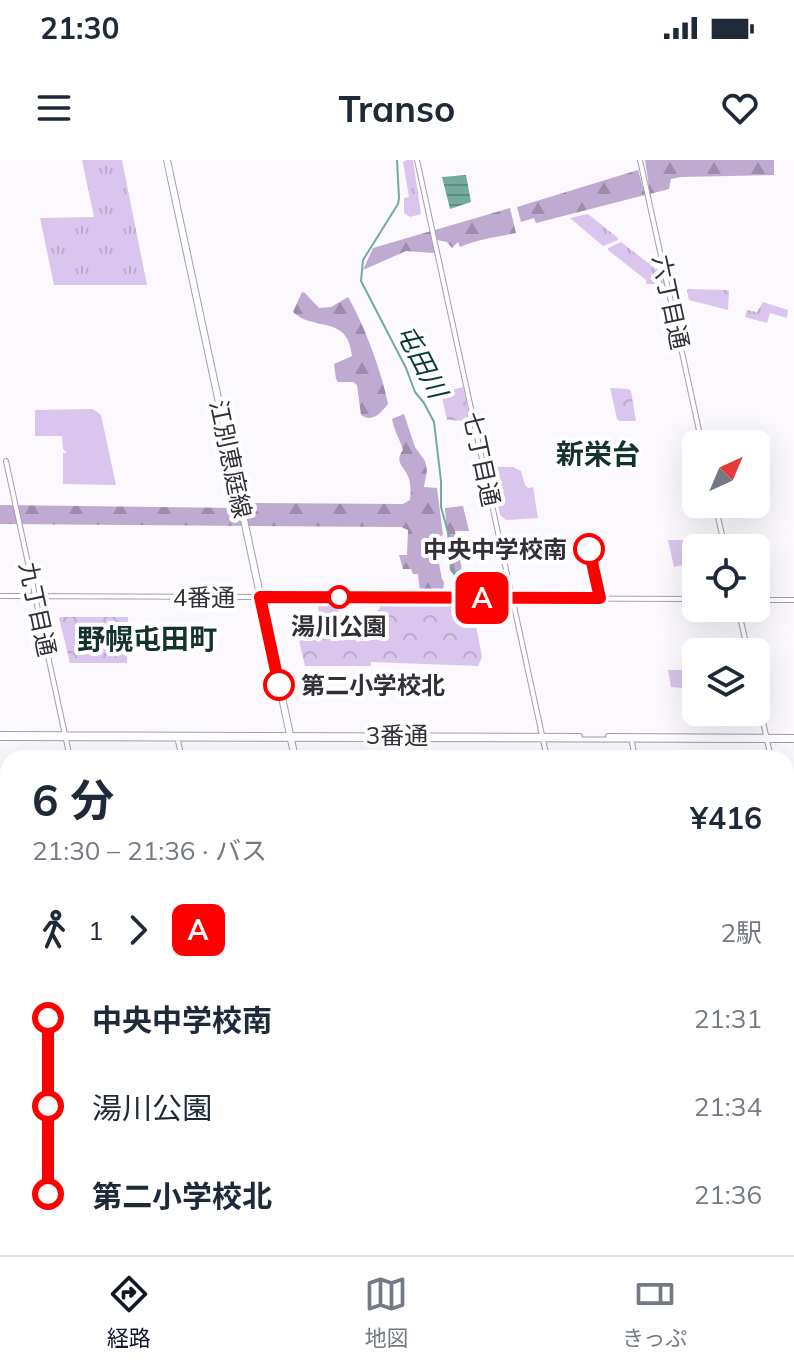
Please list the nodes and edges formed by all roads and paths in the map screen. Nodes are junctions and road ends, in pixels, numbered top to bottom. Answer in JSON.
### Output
{"nodes":[{"id":1,"x":167,"y":160,"type":"edge"},
{"id":2,"x":417,"y":160,"type":"edge"},
{"id":3,"x":640,"y":160,"type":"edge"},
{"id":4,"x":699,"y":430,"type":"edge"},
{"id":5,"x":6,"y":461,"type":"dead end"},
{"id":6,"x":0,"y":596,"type":"edge"},
{"id":7,"x":35,"y":596,"type":"junction"},
{"id":8,"x":260,"y":597,"type":"junction"},
{"id":9,"x":513,"y":598,"type":"junction"},
{"id":10,"x":682,"y":599,"type":"edge"},
{"id":11,"x":770,"y":600,"type":"edge"},
{"id":12,"x":794,"y":600,"type":"edge"},
{"id":13,"x":764,"y":726,"type":"edge"},
{"id":14,"x":0,"y":736,"type":"edge"},
{"id":15,"x":65,"y":736,"type":"junction"},
{"id":16,"x":177,"y":736,"type":"junction"},
{"id":17,"x":290,"y":736,"type":"junction"},
{"id":18,"x":631,"y":737,"type":"junction"},
{"id":19,"x":542,"y":738,"type":"junction"},
{"id":20,"x":766,"y":738,"type":"junction"},
{"id":21,"x":794,"y":739,"type":"edge"},
{"id":22,"x":68,"y":750,"type":"edge"},
{"id":23,"x":180,"y":750,"type":"edge"},
{"id":24,"x":293,"y":750,"type":"edge"},
{"id":25,"x":545,"y":750,"type":"edge"},
{"id":26,"x":633,"y":750,"type":"edge"},
{"id":27,"x":769,"y":750,"type":"edge"}],
"edges":[{"from":1,"to":8,"type":"main road","name":"江別恵庭線"},
{"from":2,"to":9,"type":"street","name":"七丁目通"},
{"from":3,"to":4,"type":"street","name":"六丁目通"},
{"from":5,"to":7,"type":"street","name":"九丁目通"},
{"from":6,"to":7,"type":"street","name":"4番通"},
{"from":7,"to":8,"type":"street","name":"4番通"},
{"from":7,"to":15,"type":"street","name":"九丁目通"},
{"from":8,"to":9,"type":"street","name":"4番通"},
{"from":8,"to":17,"type":"main road","name":"江別恵庭線"},
{"from":9,"to":10,"type":"street","name":"4番通"},
{"from":9,"to":19,"type":"street","name":"七丁目通"},
{"from":11,"to":12,"type":"street"},
{"from":13,"to":20,"type":"street"},
{"from":14,"to":15,"type":"street","name":"3番通"},
{"from":15,"to":16,"type":"street","name":"3番通"},
{"from":15,"to":22,"type":"street","name":"九丁目通"},
{"from":16,"to":17,"type":"street","name":"3番通"},
{"from":16,"to":23,"type":"street"},
{"from":17,"to":19,"type":"street","name":"3番通"},
{"from":17,"to":24,"type":"main road","name":"江別恵庭線"},
{"from":18,"to":19,"type":"street","name":"3番通"},
{"from":18,"to":20,"type":"street","name":"3番通"},
{"from":18,"to":26,"type":"street"},
{"from":19,"to":25,"type":"street","name":"七丁目通"},
{"from":20,"to":21,"type":"street","name":"3番通"},
{"from":20,"to":27,"type":"street"}]}
